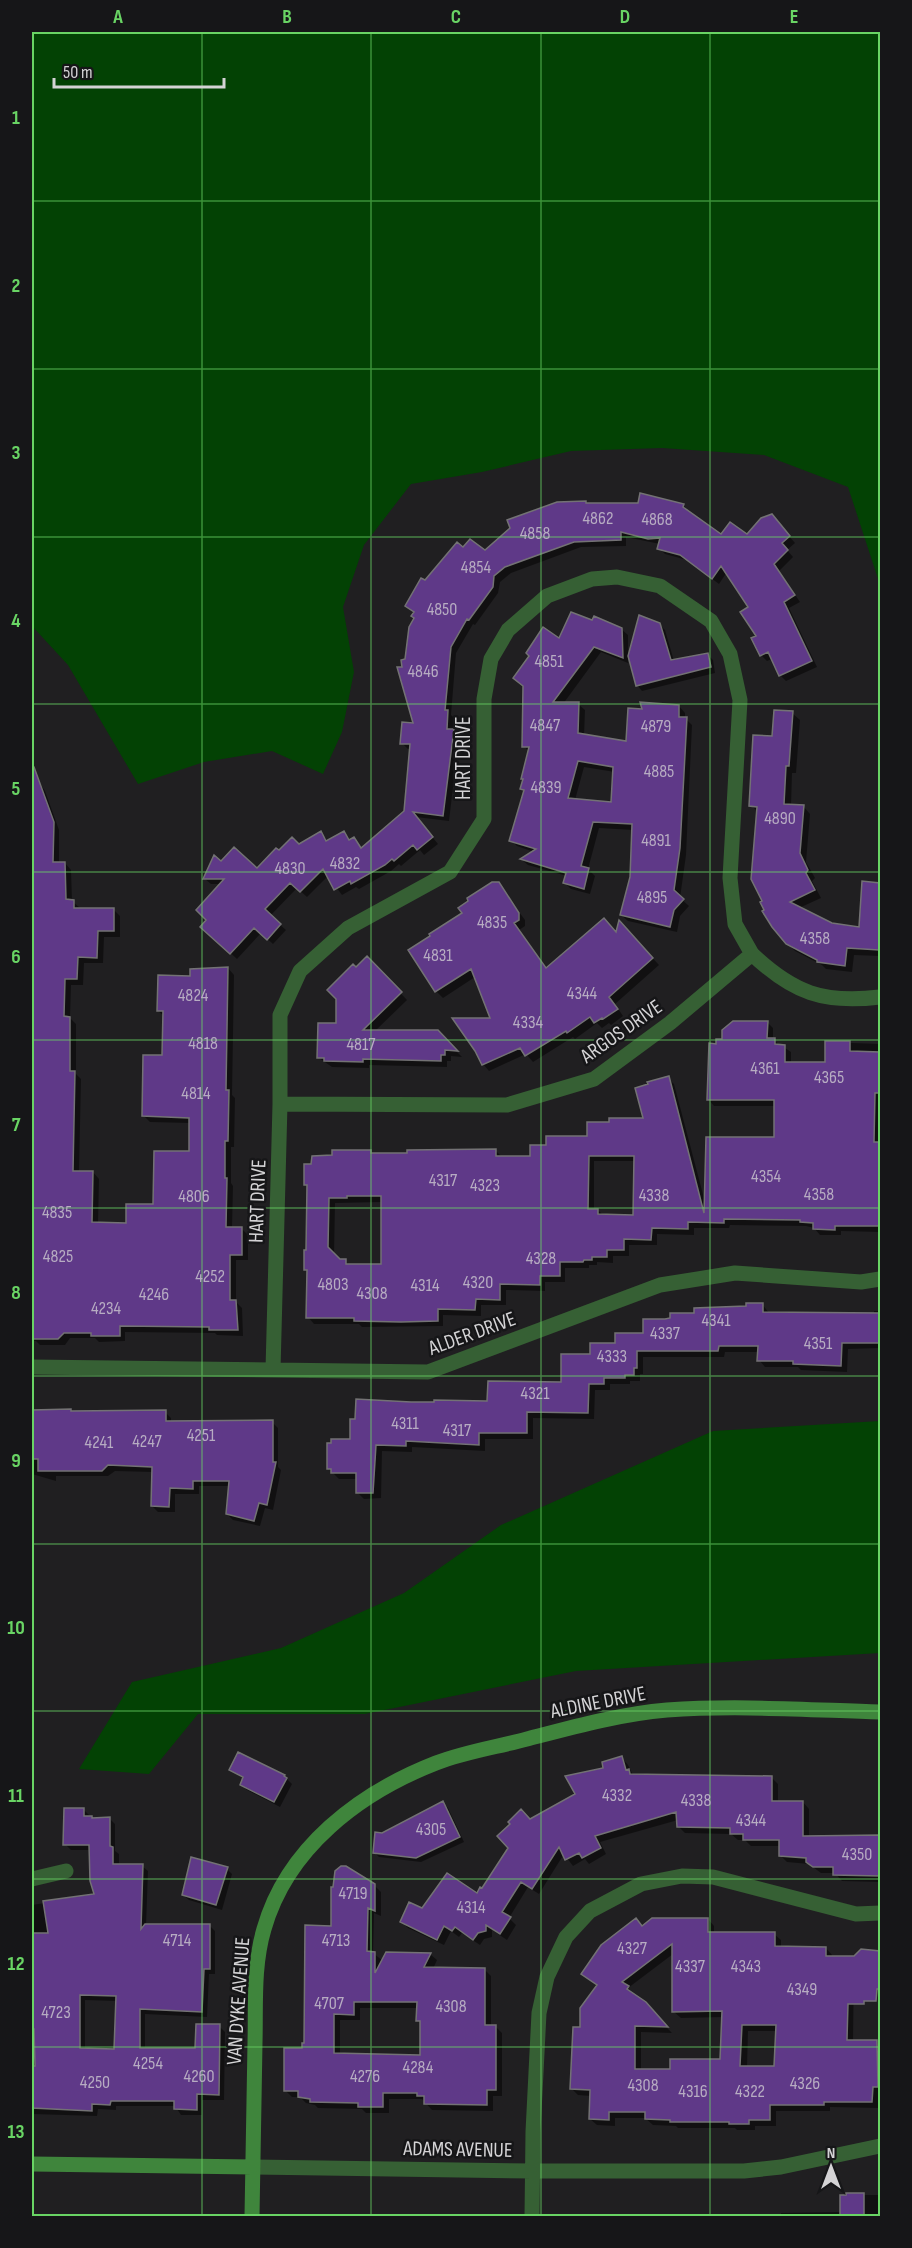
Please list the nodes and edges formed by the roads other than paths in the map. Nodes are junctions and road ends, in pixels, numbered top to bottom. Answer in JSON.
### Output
{"nodes":[{"id":1,"x":752,"y":954,"type":"junction"},
{"id":2,"x":880,"y":997,"type":"edge"},
{"id":3,"x":280,"y":1104,"type":"junction"},
{"id":4,"x":880,"y":1279,"type":"edge"},
{"id":5,"x":32,"y":1367,"type":"edge"},
{"id":6,"x":273,"y":1370,"type":"junction"},
{"id":7,"x":880,"y":1712,"type":"edge"},
{"id":8,"x":342,"y":1816,"type":"joint"},
{"id":9,"x":66,"y":1871,"type":"dead end"},
{"id":10,"x":32,"y":1879,"type":"edge"},
{"id":11,"x":880,"y":1913,"type":"edge"},
{"id":12,"x":880,"y":2146,"type":"edge"},
{"id":13,"x":32,"y":2164,"type":"edge"},
{"id":14,"x":253,"y":2166,"type":"junction"},
{"id":15,"x":533,"y":2171,"type":"junction"},
{"id":16,"x":252,"y":2217,"type":"edge"},
{"id":17,"x":532,"y":2217,"type":"edge"}],
"edges":[{"from":1,"to":2,"type":"street"},
{"from":1,"to":3,"type":"street","name":"ARGOS DRIVE"},
{"from":1,"to":3,"type":"street","name":"HART DRIVE"},
{"from":3,"to":6,"type":"street","name":"HART DRIVE"},
{"from":4,"to":6,"type":"street","name":"ALDER DRIVE"},
{"from":5,"to":6,"type":"street","name":"ALDER DRIVE"},
{"from":7,"to":8,"type":"main road","name":"ALDINE DRIVE"},
{"from":8,"to":14,"type":"main road","name":"VAN DYKE AVENUE"},
{"from":9,"to":10,"type":"street"},
{"from":11,"to":15,"type":"street"},
{"from":12,"to":15,"type":"street","name":"ADAMS AVENUE"},
{"from":13,"to":14,"type":"main road","name":"ADAMS AVENUE"},
{"from":14,"to":15,"type":"street","name":"ADAMS AVENUE"},
{"from":14,"to":16,"type":"main road","name":"VAN DYKE AVENUE"},
{"from":15,"to":17,"type":"street"}]}
